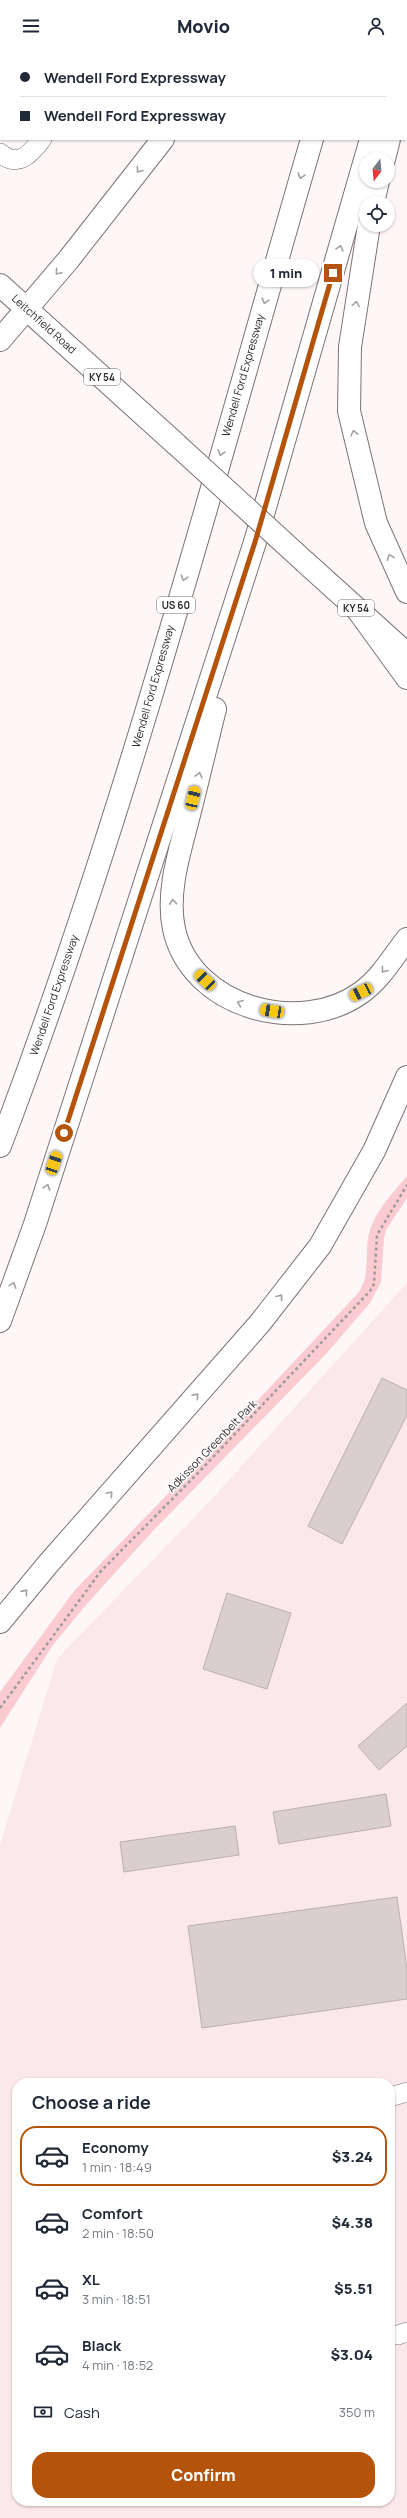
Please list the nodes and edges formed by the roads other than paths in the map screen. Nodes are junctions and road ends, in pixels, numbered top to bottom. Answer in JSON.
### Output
{"nodes":[{"id":1,"x":41,"y":140,"type":"edge"},
{"id":2,"x":162,"y":140,"type":"edge"},
{"id":3,"x":312,"y":140,"type":"edge"},
{"id":4,"x":371,"y":140,"type":"edge"},
{"id":5,"x":389,"y":140,"type":"edge"},
{"id":6,"x":0,"y":141,"type":"edge"},
{"id":7,"x":386,"y":152,"type":"edge"},
{"id":8,"x":0,"y":153,"type":"edge"},
{"id":9,"x":19,"y":160,"type":"junction"},
{"id":10,"x":368,"y":232,"type":"edge"},
{"id":11,"x":0,"y":285,"type":"edge"},
{"id":12,"x":27,"y":309,"type":"junction"},
{"id":13,"x":0,"y":340,"type":"edge"},
{"id":14,"x":255,"y":542,"type":"junction"},
{"id":15,"x":407,"y":592,"type":"edge"},
{"id":16,"x":357,"y":609,"type":"junction"},
{"id":17,"x":407,"y":654,"type":"edge"},
{"id":18,"x":407,"y":678,"type":"edge"},
{"id":19,"x":407,"y":939,"type":"edge"},
{"id":20,"x":30,"y":1068,"type":"junction"},
{"id":21,"x":407,"y":1077,"type":"edge"},
{"id":22,"x":0,"y":1121,"type":"edge"},
{"id":23,"x":0,"y":1146,"type":"edge"},
{"id":24,"x":0,"y":1321,"type":"edge"},
{"id":25,"x":0,"y":1622,"type":"edge"},
{"id":26,"x":407,"y":2092,"type":"edge"},
{"id":27,"x":395,"y":2096,"type":"edge"}],
"edges":[{"from":1,"to":9,"type":"lane"},
{"from":2,"to":12,"type":"main road","one_way":true},
{"from":3,"to":20,"type":"main road","name":"Wendell Ford Expressway","number":"US 60","one_way":true},
{"from":14,"to":4,"type":"main road","one_way":true},
{"from":5,"to":7,"type":"main road"},
{"from":6,"to":9,"type":"lane"},
{"from":8,"to":9,"type":"lane"},
{"from":15,"to":10,"type":"main road","one_way":true},
{"from":11,"to":12,"type":"main road","name":"Leitchfield Road","number":"KY 54"},
{"from":12,"to":13,"type":"main road"},
{"from":12,"to":16,"type":"main road","name":"Leitchfield Road","number":"KY 54","bridge":true},
{"from":19,"to":14,"type":"main road","one_way":true},
{"from":24,"to":14,"type":"main road","one_way":true},
{"from":16,"to":17,"type":"main road","number":"KY 54"},
{"from":16,"to":18,"type":"main road"},
{"from":20,"to":22,"type":"main road"},
{"from":20,"to":23,"type":"main road","number":"US 60"},
{"from":25,"to":21,"type":"main road","one_way":true},
{"from":26,"to":27,"type":"lane"}]}
